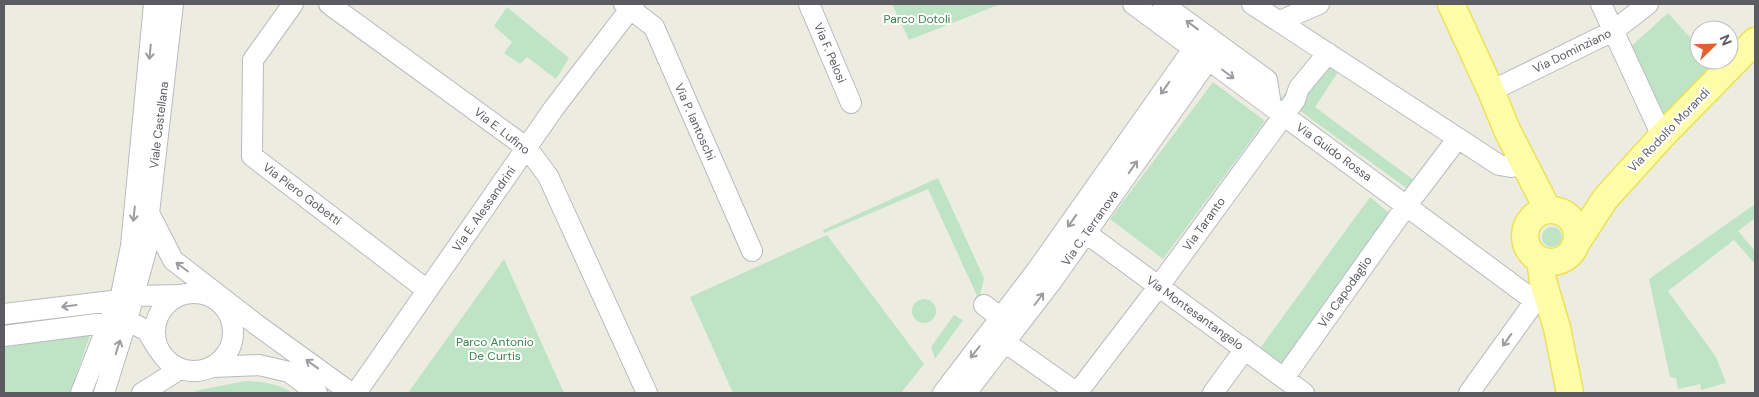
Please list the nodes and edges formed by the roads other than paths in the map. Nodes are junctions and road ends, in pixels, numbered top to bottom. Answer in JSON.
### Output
{"nodes":[{"id":1,"x":154,"y":4,"type":"edge"},
{"id":2,"x":173,"y":4,"type":"edge"},
{"id":3,"x":293,"y":4,"type":"edge"},
{"id":4,"x":329,"y":4,"type":"edge"},
{"id":5,"x":809,"y":4,"type":"edge"},
{"id":6,"x":1133,"y":4,"type":"edge"},
{"id":7,"x":1163,"y":4,"type":"edge"},
{"id":8,"x":1252,"y":4,"type":"edge"},
{"id":9,"x":1319,"y":4,"type":"edge"},
{"id":10,"x":1450,"y":4,"type":"edge"},
{"id":11,"x":1600,"y":4,"type":"edge"},
{"id":12,"x":1648,"y":4,"type":"edge"},
{"id":13,"x":630,"y":5,"type":"edge"},
{"id":14,"x":1280,"y":21,"type":"junction"},
{"id":15,"x":1613,"y":31,"type":"junction"},
{"id":16,"x":1755,"y":41,"type":"edge"},
{"id":17,"x":1328,"y":53,"type":"junction"},
{"id":18,"x":1201,"y":54,"type":"junction"},
{"id":19,"x":1491,"y":91,"type":"junction"},
{"id":20,"x":851,"y":103,"type":"dead end"},
{"id":21,"x":1277,"y":110,"type":"junction"},
{"id":22,"x":1507,"y":130,"type":"junction"},
{"id":23,"x":1662,"y":136,"type":"junction"},
{"id":24,"x":1458,"y":138,"type":"junction"},
{"id":25,"x":527,"y":148,"type":"junction"},
{"id":26,"x":1516,"y":166,"type":"junction"},
{"id":27,"x":1605,"y":198,"type":"junction"},
{"id":28,"x":1407,"y":205,"type":"junction"},
{"id":29,"x":149,"y":213,"type":"junction"},
{"id":30,"x":1548,"y":216,"type":"junction"},
{"id":31,"x":1086,"y":233,"type":"junction"},
{"id":32,"x":752,"y":251,"type":"dead end"},
{"id":33,"x":1571,"y":252,"type":"junction"},
{"id":34,"x":1539,"y":281,"type":"junction"},
{"id":35,"x":1159,"y":286,"type":"junction"},
{"id":36,"x":427,"y":290,"type":"junction"},
{"id":37,"x":181,"y":295,"type":"junction"},
{"id":38,"x":127,"y":298,"type":"junction"},
{"id":39,"x":216,"y":300,"type":"junction"},
{"id":40,"x":984,"y":305,"type":"dead end"},
{"id":41,"x":4,"y":314,"type":"edge"},
{"id":42,"x":118,"y":321,"type":"junction"},
{"id":43,"x":257,"y":325,"type":"junction"},
{"id":44,"x":1557,"y":328,"type":"junction"},
{"id":45,"x":1007,"y":330,"type":"junction"},
{"id":46,"x":4,"y":336,"type":"edge"},
{"id":47,"x":1245,"y":349,"type":"junction"},
{"id":48,"x":162,"y":355,"type":"junction"},
{"id":49,"x":213,"y":367,"type":"junction"},
{"id":50,"x":180,"y":369,"type":"junction"},
{"id":51,"x":1284,"y":378,"type":"junction"},
{"id":52,"x":970,"y":392,"type":"edge"},
{"id":53,"x":81,"y":393,"type":"edge"},
{"id":54,"x":104,"y":393,"type":"edge"},
{"id":55,"x":142,"y":393,"type":"edge"},
{"id":56,"x":317,"y":393,"type":"edge"},
{"id":57,"x":351,"y":393,"type":"edge"},
{"id":58,"x":356,"y":393,"type":"edge"},
{"id":59,"x":647,"y":393,"type":"edge"},
{"id":60,"x":942,"y":393,"type":"edge"},
{"id":61,"x":1077,"y":393,"type":"edge"},
{"id":62,"x":1213,"y":393,"type":"edge"},
{"id":63,"x":1304,"y":393,"type":"edge"},
{"id":64,"x":1469,"y":393,"type":"edge"},
{"id":65,"x":1570,"y":393,"type":"edge"}],
"edges":[{"from":1,"to":38,"type":"street","one_way":true},
{"from":2,"to":29,"type":"street","name":"Viale Castellana"},
{"from":3,"to":36,"type":"street","name":"Via Piero Gobetti"},
{"from":4,"to":25,"type":"street","name":"Via E. Lufino"},
{"from":5,"to":20,"type":"street","name":"Via F. Pelosi"},
{"from":6,"to":18,"type":"street","name":"Via Guido Rossa"},
{"from":21,"to":7,"type":"street","one_way":true},
{"from":8,"to":14,"type":"street"},
{"from":9,"to":14,"type":"street"},
{"from":10,"to":19,"type":"main road"},
{"from":11,"to":15,"type":"street"},
{"from":12,"to":15,"type":"street","name":"Via Dominziano"},
{"from":13,"to":25,"type":"street","name":"Via E. Alessandrini"},
{"from":13,"to":32,"type":"street","name":"Via P. Iantoschi"},
{"from":14,"to":17,"type":"street"},
{"from":15,"to":19,"type":"street","name":"Via Dominziano"},
{"from":15,"to":23,"type":"street"},
{"from":16,"to":23,"type":"main road","name":"Via Rodolfo Morandi"},
{"from":17,"to":21,"type":"street","name":"Via Taranto"},
{"from":17,"to":24,"type":"street"},
{"from":18,"to":21,"type":"street","name":"Via Guido Rossa","one_way":true},
{"from":31,"to":18,"type":"street","name":"Via C. Terranova","one_way":true},
{"from":18,"to":45,"type":"street","one_way":true},
{"from":19,"to":22,"type":"main road"},
{"from":21,"to":28,"type":"street","name":"Via Guido Rossa"},
{"from":21,"to":35,"type":"street","name":"Via Taranto"},
{"from":22,"to":26,"type":"main road"},
{"from":22,"to":30,"type":"main road"},
{"from":23,"to":27,"type":"main road","name":"Via Rodolfo Morandi"},
{"from":24,"to":26,"type":"street"},
{"from":24,"to":28,"type":"street","name":"Via Capodaglio"},
{"from":25,"to":36,"type":"street","name":"Via E. Alessandrini"},
{"from":25,"to":59,"type":"street","name":"Via E. Lufino"},
{"from":26,"to":30,"type":"main road"},
{"from":27,"to":30,"type":"main road","name":"Via Rodolfo Morandi"},
{"from":27,"to":33,"type":"main road","name":"Via Rodolfo Morandi"},
{"from":28,"to":34,"type":"street","name":"Via Guido Rossa"},
{"from":28,"to":51,"type":"street","name":"Via Capodaglio"},
{"from":29,"to":38,"type":"street","name":"Viale Castellana"},
{"from":43,"to":29,"type":"street","one_way":true},
{"from":30,"to":33,"type":"main road"},
{"from":30,"to":34,"type":"main road"},
{"from":31,"to":35,"type":"street","name":"Via Montesantangelo"},
{"from":45,"to":31,"type":"street","name":"Via C. Terranova","one_way":true},
{"from":33,"to":34,"type":"main road"},
{"from":33,"to":44,"type":"main road"},
{"from":34,"to":44,"type":"main road"},
{"from":34,"to":64,"type":"street","one_way":true},
{"from":35,"to":47,"type":"street","name":"Via Montesantangelo"},
{"from":35,"to":61,"type":"street","name":"Via Taranto"},
{"from":36,"to":58,"type":"street","name":"Via E. Alessandrini"},
{"from":37,"to":38,"type":"street"},
{"from":37,"to":39,"type":"street"},
{"from":37,"to":48,"type":"street"},
{"from":38,"to":41,"type":"street","one_way":true},
{"from":38,"to":42,"type":"street"},
{"from":39,"to":43,"type":"street"},
{"from":39,"to":49,"type":"street"},
{"from":40,"to":45,"type":"street"},
{"from":42,"to":46,"type":"street"},
{"from":42,"to":48,"type":"street"},
{"from":42,"to":53,"type":"street"},
{"from":54,"to":42,"type":"street","one_way":true},
{"from":57,"to":43,"type":"street","one_way":true},
{"from":44,"to":65,"type":"main road"},
{"from":45,"to":52,"type":"street","name":"Via C. Terranova"},
{"from":45,"to":60,"type":"street","one_way":true},
{"from":45,"to":61,"type":"street"},
{"from":47,"to":51,"type":"street","name":"Via Montesantangelo"},
{"from":47,"to":62,"type":"street"},
{"from":48,"to":50,"type":"street"},
{"from":49,"to":50,"type":"street"},
{"from":49,"to":56,"type":"street"},
{"from":50,"to":55,"type":"street"},
{"from":51,"to":63,"type":"street","name":"Via Montesantangelo"}]}
